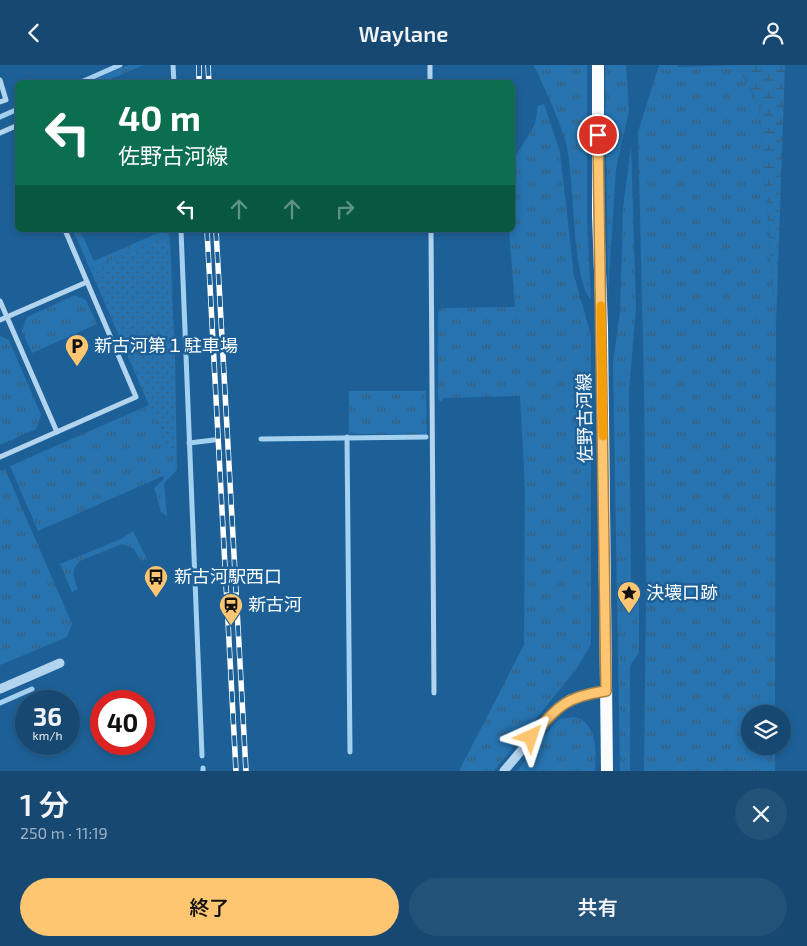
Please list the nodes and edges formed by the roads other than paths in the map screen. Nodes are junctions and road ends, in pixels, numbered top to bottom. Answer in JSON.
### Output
{"nodes":[{"id":1,"x":430,"y":65,"type":"edge"},
{"id":2,"x":598,"y":65,"type":"edge"},
{"id":3,"x":430,"y":80,"type":"edge"},
{"id":4,"x":0,"y":81,"type":"edge"},
{"id":5,"x":0,"y":102,"type":"edge"},
{"id":6,"x":15,"y":126,"type":"edge"},
{"id":7,"x":0,"y":133,"type":"edge"},
{"id":8,"x":66,"y":232,"type":"edge"},
{"id":9,"x":431,"y":232,"type":"edge"},
{"id":10,"x":87,"y":282,"type":"junction"},
{"id":11,"x":0,"y":301,"type":"edge"},
{"id":12,"x":7,"y":317,"type":"junction"},
{"id":13,"x":0,"y":320,"type":"edge"},
{"id":14,"x":57,"y":432,"type":"junction"},
{"id":15,"x":0,"y":457,"type":"edge"},
{"id":16,"x":60,"y":663,"type":"dead end"},
{"id":17,"x":0,"y":689,"type":"edge"},
{"id":18,"x":606,"y":691,"type":"junction"},
{"id":19,"x":434,"y":693,"type":"dead end"},
{"id":20,"x":504,"y":771,"type":"edge"},
{"id":21,"x":607,"y":771,"type":"edge"}],
"edges":[{"from":1,"to":3,"type":"street"},
{"from":2,"to":18,"type":"main road","name":"佐野古河線"},
{"from":4,"to":5,"type":"street"},
{"from":6,"to":7,"type":"street"},
{"from":8,"to":10,"type":"street"},
{"from":9,"to":19,"type":"street"},
{"from":10,"to":12,"type":"street"},
{"from":10,"to":14,"type":"street"},
{"from":11,"to":12,"type":"street"},
{"from":12,"to":13,"type":"street"},
{"from":12,"to":14,"type":"street"},
{"from":14,"to":15,"type":"street"},
{"from":16,"to":17,"type":"street"},
{"from":18,"to":20,"type":"street"},
{"from":18,"to":21,"type":"main road","name":"佐野古河線"}]}
